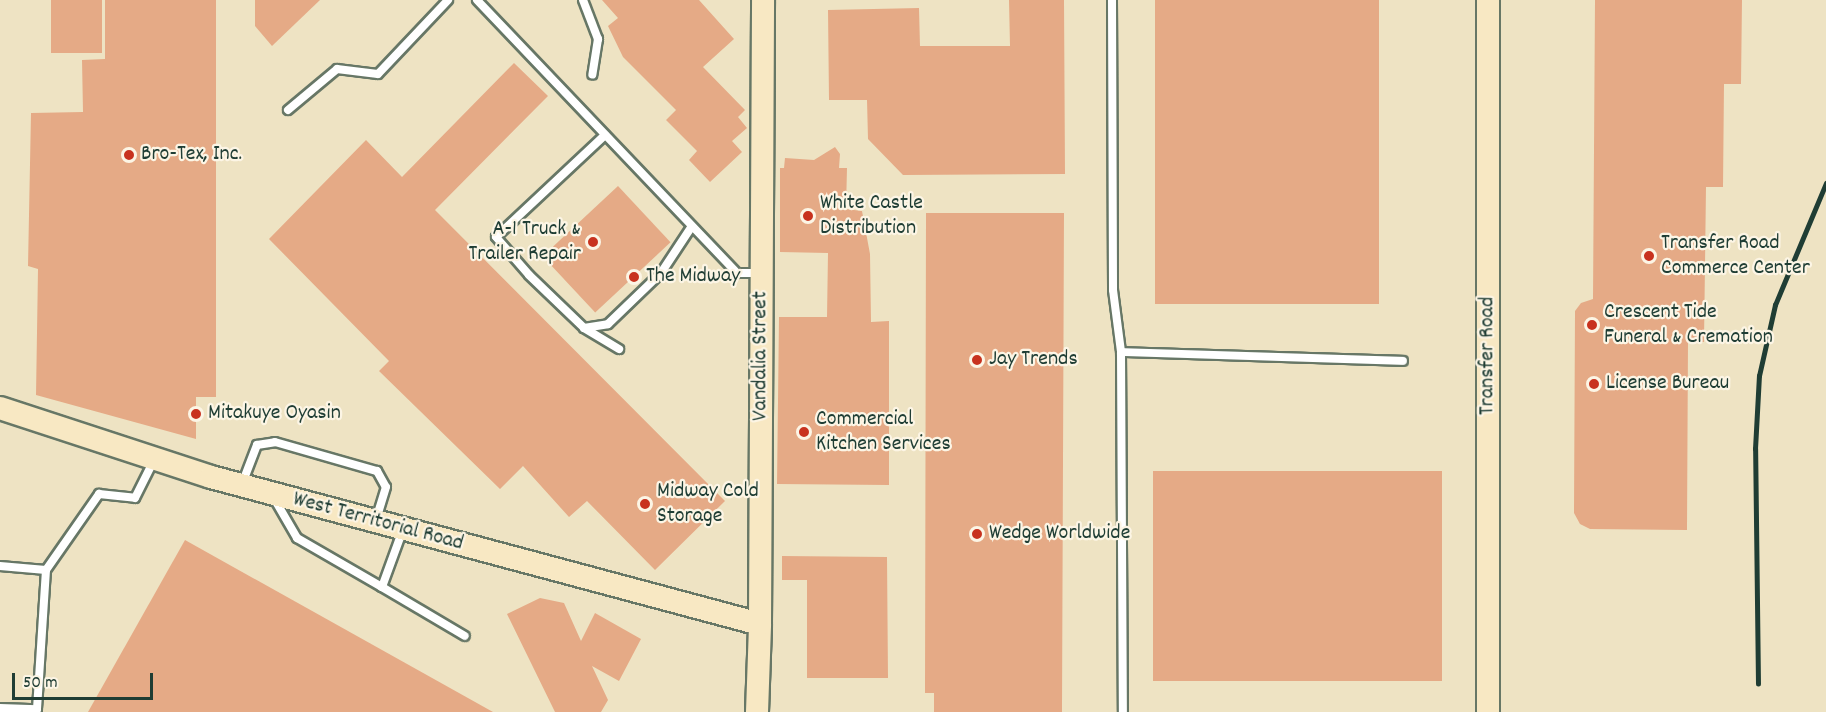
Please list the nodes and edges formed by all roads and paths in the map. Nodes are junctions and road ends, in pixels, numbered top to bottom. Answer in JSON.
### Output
{"nodes":[{"id":1,"x":448,"y":0,"type":"edge"},
{"id":2,"x":477,"y":0,"type":"edge"},
{"id":3,"x":583,"y":0,"type":"edge"},
{"id":4,"x":763,"y":0,"type":"edge"},
{"id":5,"x":1112,"y":0,"type":"edge"},
{"id":6,"x":1488,"y":0,"type":"edge"},
{"id":7,"x":592,"y":75,"type":"dead end"},
{"id":8,"x":288,"y":110,"type":"dead end"},
{"id":9,"x":605,"y":135,"type":"junction"},
{"id":10,"x":692,"y":226,"type":"junction"},
{"id":11,"x":762,"y":273,"type":"junction"},
{"id":12,"x":584,"y":328,"type":"junction"},
{"id":13,"x":618,"y":349,"type":"dead end"},
{"id":14,"x":1121,"y":352,"type":"junction"},
{"id":15,"x":1403,"y":361,"type":"dead end"},
{"id":16,"x":0,"y":408,"type":"edge"},
{"id":17,"x":154,"y":460,"type":"junction"},
{"id":18,"x":241,"y":485,"type":"junction"},
{"id":19,"x":272,"y":493,"type":"junction"},
{"id":20,"x":376,"y":522,"type":"junction"},
{"id":21,"x":402,"y":529,"type":"junction"},
{"id":22,"x":0,"y":566,"type":"edge"},
{"id":23,"x":46,"y":570,"type":"junction"},
{"id":24,"x":382,"y":587,"type":"junction"},
{"id":25,"x":760,"y":624,"type":"junction"},
{"id":26,"x":465,"y":636,"type":"dead end"},
{"id":27,"x":0,"y":708,"type":"edge"},
{"id":28,"x":757,"y":712,"type":"edge"},
{"id":29,"x":1123,"y":712,"type":"edge"},
{"id":30,"x":1488,"y":712,"type":"edge"}],
"edges":[{"from":1,"to":8,"type":"lane"},
{"from":2,"to":9,"type":"lane"},
{"from":3,"to":7,"type":"lane"},
{"from":4,"to":11,"type":"street","name":"Vandalia Street"},
{"from":5,"to":14,"type":"lane"},
{"from":6,"to":30,"type":"street","name":"Transfer Road"},
{"from":9,"to":10,"type":"lane"},
{"from":9,"to":12,"type":"lane"},
{"from":10,"to":11,"type":"lane"},
{"from":10,"to":12,"type":"lane"},
{"from":11,"to":25,"type":"street","name":"Vandalia Street"},
{"from":12,"to":13,"type":"lane"},
{"from":14,"to":15,"type":"lane"},
{"from":14,"to":29,"type":"lane"},
{"from":16,"to":17,"type":"street","name":"West Territorial Road"},
{"from":17,"to":18,"type":"street","name":"West Territorial Road"},
{"from":17,"to":23,"type":"lane"},
{"from":18,"to":19,"type":"street","name":"West Territorial Road"},
{"from":18,"to":20,"type":"lane"},
{"from":19,"to":20,"type":"street","name":"West Territorial Road"},
{"from":19,"to":24,"type":"lane"},
{"from":20,"to":21,"type":"street","name":"West Territorial Road"},
{"from":21,"to":24,"type":"lane"},
{"from":21,"to":25,"type":"street","name":"West Territorial Road"},
{"from":22,"to":23,"type":"lane"},
{"from":23,"to":27,"type":"lane"},
{"from":24,"to":26,"type":"lane"},
{"from":25,"to":28,"type":"street","name":"Vandalia Street"}]}
